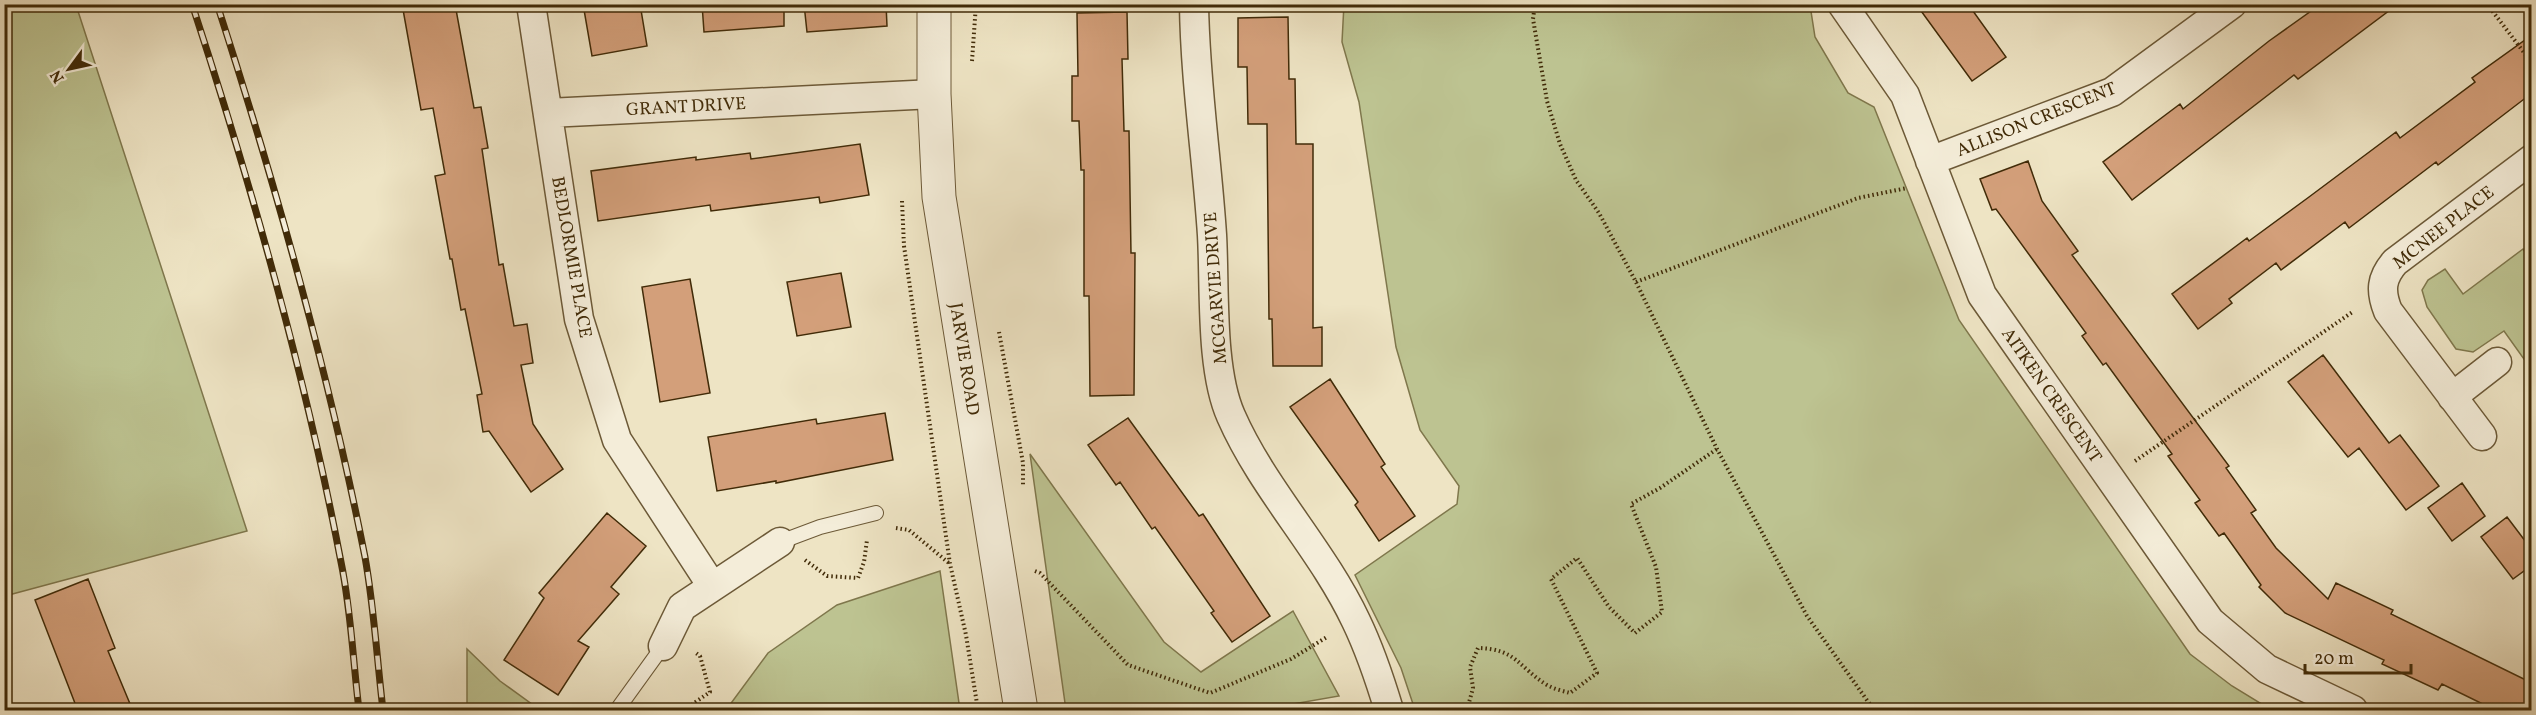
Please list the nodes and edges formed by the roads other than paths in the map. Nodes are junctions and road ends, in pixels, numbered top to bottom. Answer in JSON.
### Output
{"nodes":[{"id":1,"x":531,"y":4,"type":"edge"},
{"id":2,"x":934,"y":4,"type":"edge"},
{"id":3,"x":1194,"y":4,"type":"edge"},
{"id":4,"x":1842,"y":4,"type":"edge"},
{"id":5,"x":2228,"y":6,"type":"edge"},
{"id":6,"x":934,"y":94,"type":"junction"},
{"id":7,"x":548,"y":113,"type":"junction"},
{"id":8,"x":2532,"y":159,"type":"edge"},
{"id":9,"x":1935,"y":172,"type":"junction"},
{"id":10,"x":2497,"y":362,"type":"dead end"},
{"id":11,"x":2452,"y":397,"type":"junction"},
{"id":12,"x":2482,"y":436,"type":"dead end"},
{"id":13,"x":876,"y":513,"type":"dead end"},
{"id":14,"x":780,"y":542,"type":"joint"},
{"id":15,"x":712,"y":586,"type":"junction"},
{"id":16,"x":666,"y":639,"type":"joint"},
{"id":17,"x":619,"y":707,"type":"dead end"},
{"id":18,"x":1021,"y":711,"type":"edge"},
{"id":19,"x":1389,"y":711,"type":"edge"},
{"id":20,"x":2353,"y":711,"type":"edge"}],
"edges":[{"from":1,"to":7,"type":"street"},
{"from":2,"to":6,"type":"street","name":"JARVIE ROAD"},
{"from":3,"to":19,"type":"street","name":"MCGARVIE DRIVE"},
{"from":4,"to":9,"type":"street","name":"AITKEN CRESCENT"},
{"from":5,"to":9,"type":"street","name":"ALLISON CRESCENT"},
{"from":6,"to":7,"type":"street","name":"GRANT DRIVE"},
{"from":6,"to":18,"type":"street","name":"JARVIE ROAD"},
{"from":7,"to":15,"type":"street","name":"BEDLORMIE PLACE"},
{"from":8,"to":11,"type":"street","name":"MCNEE PLACE"},
{"from":9,"to":20,"type":"street","name":"AITKEN CRESCENT"},
{"from":10,"to":11,"type":"street"},
{"from":11,"to":12,"type":"street"},
{"from":13,"to":14,"type":"lane"},
{"from":14,"to":15,"type":"street"},
{"from":15,"to":16,"type":"street"},
{"from":16,"to":17,"type":"lane"}]}
